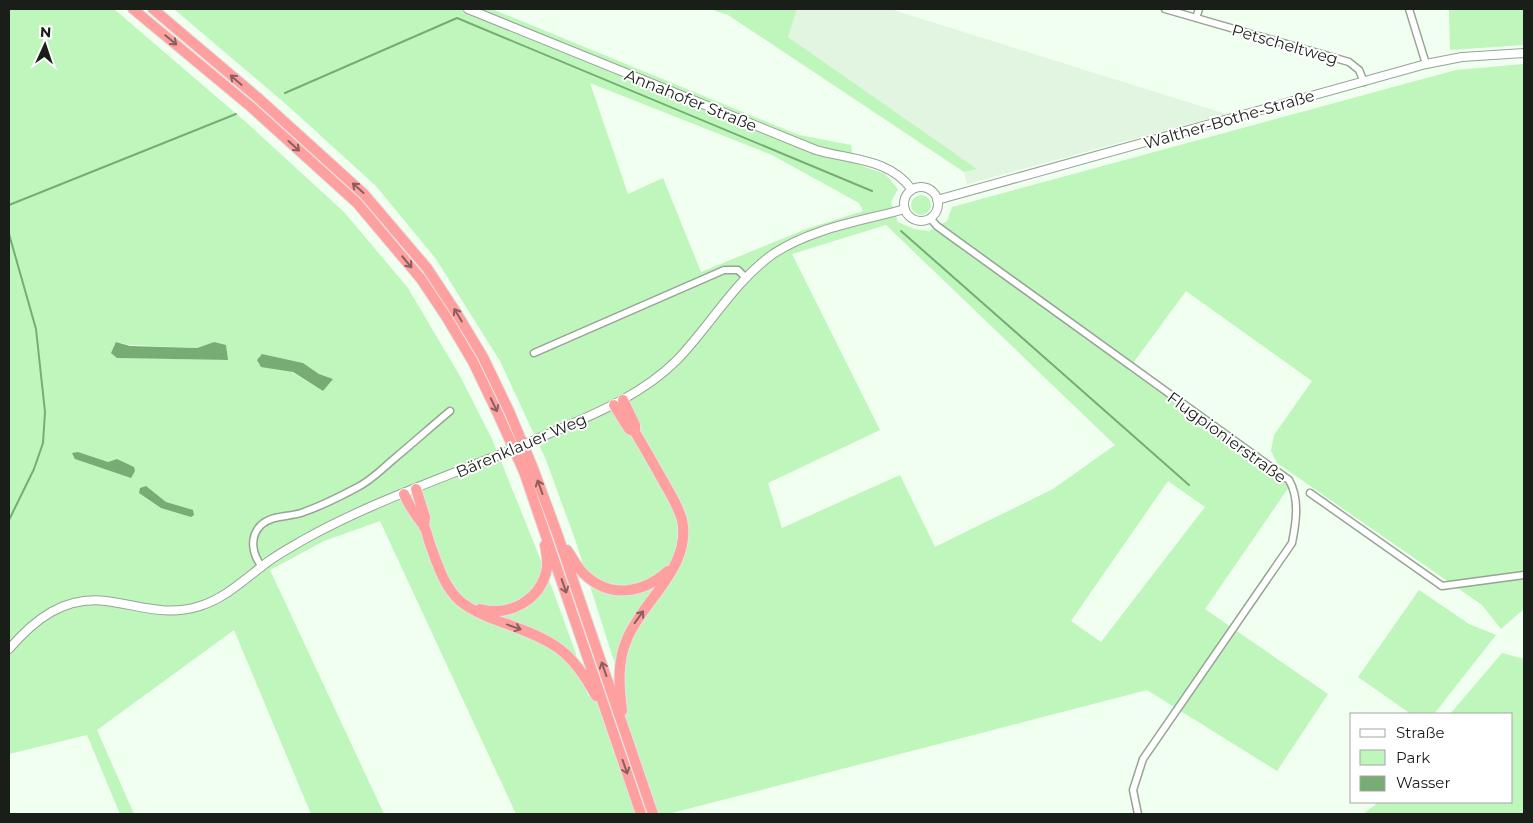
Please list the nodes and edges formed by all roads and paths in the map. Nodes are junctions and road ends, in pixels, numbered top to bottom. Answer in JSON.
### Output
{"nodes":[{"id":1,"x":133,"y":9,"type":"edge"},
{"id":2,"x":153,"y":9,"type":"edge"},
{"id":3,"x":468,"y":9,"type":"edge"},
{"id":4,"x":1164,"y":9,"type":"edge"},
{"id":5,"x":1199,"y":9,"type":"edge"},
{"id":6,"x":1409,"y":9,"type":"edge"},
{"id":7,"x":1196,"y":18,"type":"junction"},
{"id":8,"x":1524,"y":53,"type":"edge"},
{"id":9,"x":1426,"y":64,"type":"junction"},
{"id":10,"x":1364,"y":82,"type":"junction"},
{"id":11,"x":912,"y":190,"type":"junction"},
{"id":12,"x":937,"y":200,"type":"junction"},
{"id":13,"x":905,"y":209,"type":"junction"},
{"id":14,"x":930,"y":218,"type":"junction"},
{"id":15,"x":746,"y":277,"type":"junction"},
{"id":16,"x":534,"y":353,"type":"dead end"},
{"id":17,"x":618,"y":402,"type":"junction"},
{"id":18,"x":450,"y":410,"type":"dead end"},
{"id":19,"x":416,"y":489,"type":"junction"},
{"id":20,"x":1310,"y":492,"type":"dead end"},
{"id":21,"x":404,"y":494,"type":"junction"},
{"id":22,"x":543,"y":524,"type":"junction"},
{"id":23,"x":424,"y":526,"type":"junction"},
{"id":24,"x":557,"y":533,"type":"junction"},
{"id":25,"x":262,"y":567,"type":"junction"},
{"id":26,"x":672,"y":567,"type":"junction"},
{"id":27,"x":1524,"y":575,"type":"edge"},
{"id":28,"x":470,"y":607,"type":"junction"},
{"id":29,"x":9,"y":648,"type":"edge"},
{"id":30,"x":610,"y":720,"type":"junction"},
{"id":31,"x":625,"y":732,"type":"junction"},
{"id":32,"x":641,"y":814,"type":"edge"},
{"id":33,"x":653,"y":814,"type":"edge"},
{"id":34,"x":1138,"y":814,"type":"edge"}],
"edges":[{"from":1,"to":22,"type":"highway","one_way":true},
{"from":24,"to":2,"type":"highway","one_way":true},
{"from":3,"to":11,"type":"street","name":"Annahofer Straße"},
{"from":4,"to":7,"type":"street","name":"Petscheltweg"},
{"from":5,"to":7,"type":"street"},
{"from":6,"to":9,"type":"street"},
{"from":7,"to":10,"type":"street","name":"Petscheltweg"},
{"from":8,"to":9,"type":"street","name":"Walther-Bothe-Straße"},
{"from":9,"to":10,"type":"street","name":"Walther-Bothe-Straße"},
{"from":10,"to":12,"type":"street","name":"Walther-Bothe-Straße"},
{"from":11,"to":12,"type":"street"},
{"from":11,"to":13,"type":"street"},
{"from":12,"to":14,"type":"street"},
{"from":13,"to":14,"type":"street"},
{"from":13,"to":15,"type":"street","name":"Bärenklauer Weg"},
{"from":14,"to":34,"type":"street","name":"Flugpionierstraße"},
{"from":15,"to":16,"type":"street"},
{"from":15,"to":17,"type":"street","name":"Bärenklauer Weg"},
{"from":17,"to":19,"type":"street","name":"Bärenklauer Weg","bridge":true},
{"from":17,"to":26,"type":"highway"},
{"from":18,"to":25,"type":"street"},
{"from":19,"to":21,"type":"street","name":"Bärenklauer Weg"},
{"from":19,"to":23,"type":"highway"},
{"from":20,"to":27,"type":"street"},
{"from":21,"to":23,"type":"highway"},
{"from":21,"to":25,"type":"street","name":"Bärenklauer Weg"},
{"from":22,"to":28,"type":"highway"},
{"from":22,"to":30,"type":"highway","one_way":true},
{"from":23,"to":28,"type":"highway"},
{"from":24,"to":26,"type":"highway"},
{"from":31,"to":24,"type":"highway","one_way":true},
{"from":25,"to":29,"type":"street","name":"Bärenklauer Weg"},
{"from":31,"to":26,"type":"highway","one_way":true},
{"from":28,"to":30,"type":"highway","one_way":true},
{"from":30,"to":32,"type":"highway","one_way":true},
{"from":31,"to":33,"type":"highway"}]}
